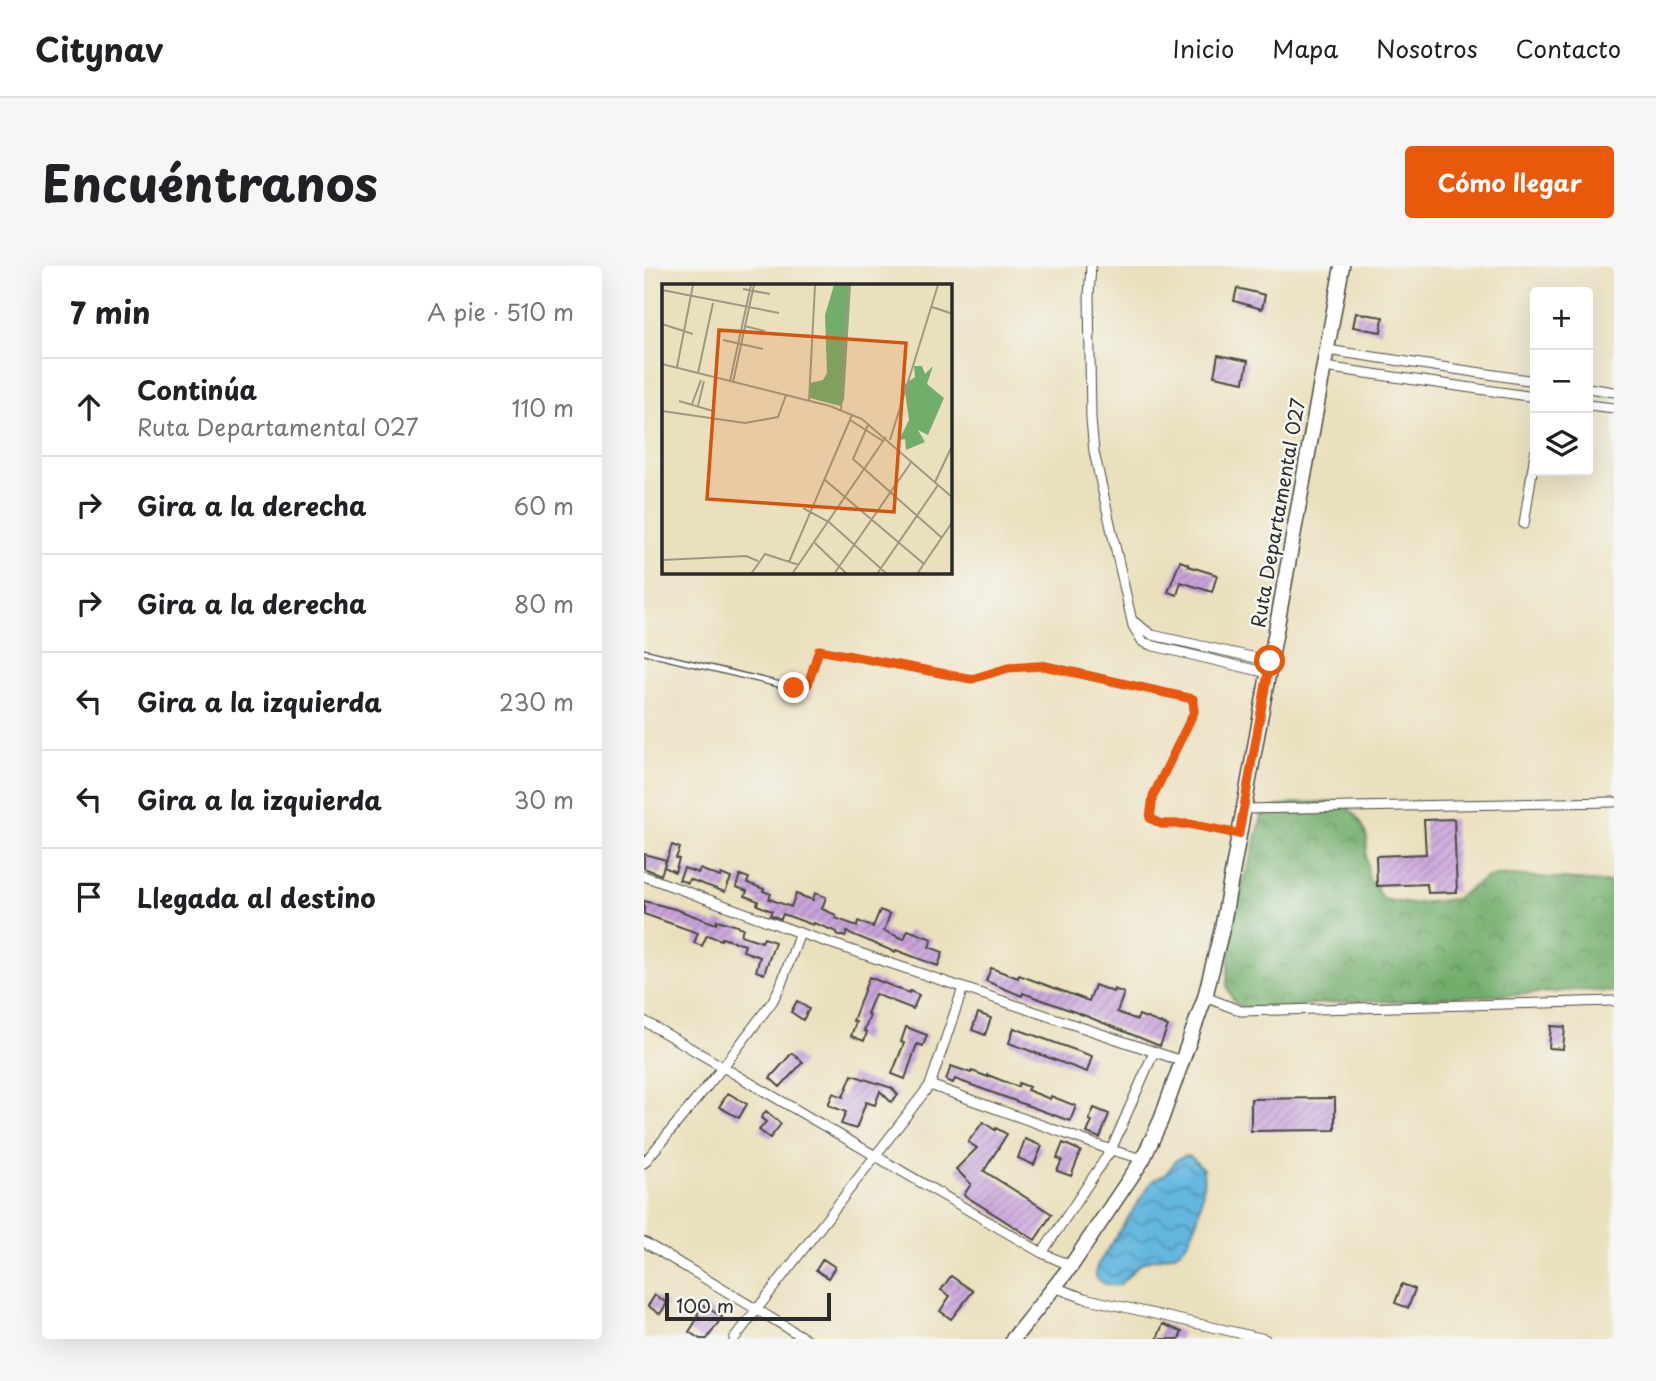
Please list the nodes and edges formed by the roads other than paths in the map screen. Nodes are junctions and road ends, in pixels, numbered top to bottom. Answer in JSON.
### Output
{"nodes":[{"id":1,"x":1091,"y":266,"type":"edge"},
{"id":2,"x":1342,"y":266,"type":"edge"},
{"id":3,"x":1327,"y":351,"type":"junction"},
{"id":4,"x":1324,"y":367,"type":"junction"},
{"id":5,"x":1530,"y":380,"type":"edge"},
{"id":6,"x":1593,"y":389,"type":"edge"},
{"id":7,"x":1614,"y":392,"type":"edge"},
{"id":8,"x":1530,"y":396,"type":"edge"},
{"id":9,"x":1593,"y":406,"type":"edge"},
{"id":10,"x":1614,"y":408,"type":"edge"},
{"id":11,"x":1531,"y":476,"type":"edge"},
{"id":12,"x":1524,"y":524,"type":"dead end"},
{"id":13,"x":644,"y":652,"type":"edge"},
{"id":14,"x":1269,"y":667,"type":"junction"},
{"id":15,"x":1614,"y":802,"type":"edge"},
{"id":16,"x":1244,"y":809,"type":"junction"},
{"id":17,"x":1239,"y":834,"type":"junction"},
{"id":18,"x":644,"y":876,"type":"edge"},
{"id":19,"x":800,"y":933,"type":"junction"},
{"id":20,"x":963,"y":988,"type":"junction"},
{"id":21,"x":1205,"y":997,"type":"junction"},
{"id":22,"x":1614,"y":1001,"type":"edge"},
{"id":23,"x":644,"y":1021,"type":"edge"},
{"id":24,"x":1154,"y":1052,"type":"junction"},
{"id":25,"x":1182,"y":1061,"type":"junction"},
{"id":26,"x":723,"y":1067,"type":"junction"},
{"id":27,"x":930,"y":1085,"type":"junction"},
{"id":28,"x":1111,"y":1150,"type":"junction"},
{"id":29,"x":875,"y":1155,"type":"junction"},
{"id":30,"x":1143,"y":1159,"type":"junction"},
{"id":31,"x":644,"y":1163,"type":"edge"},
{"id":32,"x":644,"y":1242,"type":"edge"},
{"id":33,"x":1042,"y":1253,"type":"junction"},
{"id":34,"x":1071,"y":1266,"type":"junction"},
{"id":35,"x":1054,"y":1287,"type":"junction"},
{"id":36,"x":757,"y":1309,"type":"junction"},
{"id":37,"x":734,"y":1339,"type":"edge"},
{"id":38,"x":806,"y":1339,"type":"edge"},
{"id":39,"x":1013,"y":1339,"type":"edge"},
{"id":40,"x":1265,"y":1339,"type":"edge"}],
"edges":[{"from":1,"to":14,"type":"street"},
{"from":2,"to":3,"type":"main road","name":"Ruta Departamental 027"},
{"from":3,"to":4,"type":"main road","name":"Ruta Departamental 027"},
{"from":3,"to":5,"type":"street"},
{"from":4,"to":8,"type":"street"},
{"from":4,"to":14,"type":"main road","name":"Ruta Departamental 027"},
{"from":6,"to":7,"type":"street"},
{"from":9,"to":10,"type":"street"},
{"from":11,"to":12,"type":"street"},
{"from":13,"to":17,"type":"lane"},
{"from":14,"to":16,"type":"main road","name":"Ruta Departamental 027"},
{"from":15,"to":16,"type":"street"},
{"from":16,"to":17,"type":"main road","name":"Ruta Departamental 027"},
{"from":17,"to":21,"type":"main road","name":"Ruta Departamental 027"},
{"from":18,"to":19,"type":"street"},
{"from":19,"to":20,"type":"street"},
{"from":19,"to":26,"type":"street"},
{"from":20,"to":24,"type":"street"},
{"from":20,"to":27,"type":"street"},
{"from":21,"to":22,"type":"street"},
{"from":21,"to":25,"type":"main road","name":"Ruta Departamental 027"},
{"from":23,"to":26,"type":"street"},
{"from":24,"to":25,"type":"street"},
{"from":24,"to":28,"type":"street"},
{"from":25,"to":30,"type":"main road","name":"Ruta Departamental 027"},
{"from":26,"to":29,"type":"street"},
{"from":26,"to":31,"type":"street"},
{"from":27,"to":28,"type":"street"},
{"from":27,"to":29,"type":"street"},
{"from":28,"to":30,"type":"street"},
{"from":28,"to":33,"type":"street"},
{"from":29,"to":33,"type":"street"},
{"from":29,"to":36,"type":"street"},
{"from":30,"to":34,"type":"main road","name":"Ruta Departamental 027"},
{"from":32,"to":36,"type":"street"},
{"from":33,"to":34,"type":"street"},
{"from":34,"to":35,"type":"main road","name":"Ruta Departamental 027"},
{"from":35,"to":39,"type":"main road","name":"Ruta Departamental 027"},
{"from":35,"to":40,"type":"street"},
{"from":36,"to":37,"type":"street"},
{"from":36,"to":38,"type":"street"}]}
